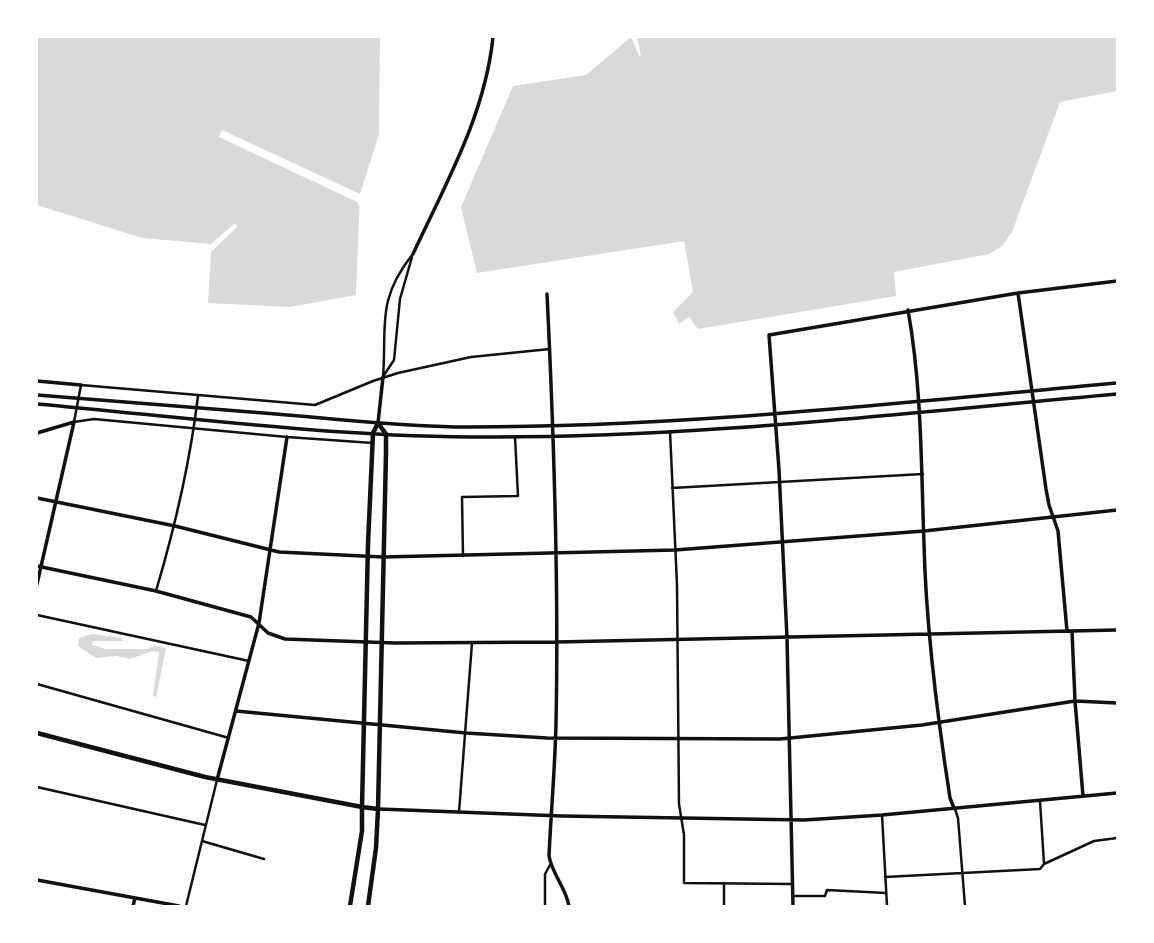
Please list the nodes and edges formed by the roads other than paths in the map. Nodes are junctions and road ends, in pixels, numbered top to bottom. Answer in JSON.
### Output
{"nodes":[{"id":1,"x":493,"y":37,"type":"edge"},
{"id":2,"x":413,"y":254,"type":"junction"},
{"id":3,"x":1117,"y":281,"type":"edge"},
{"id":4,"x":1018,"y":293,"type":"junction"},
{"id":5,"x":547,"y":294,"type":"dead end"},
{"id":6,"x":908,"y":310,"type":"junction"},
{"id":7,"x":550,"y":349,"type":"junction"},
{"id":8,"x":384,"y":376,"type":"junction"},
{"id":9,"x":37,"y":381,"type":"edge"},
{"id":10,"x":1117,"y":383,"type":"edge"},
{"id":11,"x":81,"y":385,"type":"junction"},
{"id":12,"x":1033,"y":390,"type":"junction"},
{"id":13,"x":1117,"y":394,"type":"edge"},
{"id":14,"x":37,"y":395,"type":"edge"},
{"id":15,"x":198,"y":396,"type":"junction"},
{"id":16,"x":1035,"y":401,"type":"junction"},
{"id":17,"x":920,"y":402,"type":"junction"},
{"id":18,"x":37,"y":404,"type":"edge"},
{"id":19,"x":921,"y":413,"type":"junction"},
{"id":20,"x":775,"y":414,"type":"junction"},
{"id":21,"x":74,"y":422,"type":"junction"},
{"id":22,"x":378,"y":423,"type":"junction"},
{"id":23,"x":776,"y":424,"type":"junction"},
{"id":24,"x":553,"y":425,"type":"junction"},
{"id":25,"x":194,"y":429,"type":"junction"},
{"id":26,"x":670,"y":431,"type":"junction"},
{"id":27,"x":37,"y":433,"type":"edge"},
{"id":28,"x":373,"y":433,"type":"junction"},
{"id":29,"x":386,"y":434,"type":"junction"},
{"id":30,"x":553,"y":436,"type":"junction"},
{"id":31,"x":287,"y":437,"type":"junction"},
{"id":32,"x":515,"y":437,"type":"junction"},
{"id":33,"x":373,"y":443,"type":"junction"},
{"id":34,"x":923,"y":474,"type":"junction"},
{"id":35,"x":779,"y":483,"type":"junction"},
{"id":36,"x":672,"y":488,"type":"junction"},
{"id":37,"x":37,"y":498,"type":"edge"},
{"id":38,"x":55,"y":502,"type":"junction"},
{"id":39,"x":1117,"y":510,"type":"edge"},
{"id":40,"x":1053,"y":516,"type":"junction"},
{"id":41,"x":175,"y":526,"type":"junction"},
{"id":42,"x":924,"y":531,"type":"junction"},
{"id":43,"x":782,"y":541,"type":"junction"},
{"id":44,"x":269,"y":550,"type":"junction"},
{"id":45,"x":676,"y":550,"type":"junction"},
{"id":46,"x":556,"y":554,"type":"junction"},
{"id":47,"x":368,"y":556,"type":"junction"},
{"id":48,"x":463,"y":556,"type":"junction"},
{"id":49,"x":383,"y":557,"type":"junction"},
{"id":50,"x":39,"y":566,"type":"edge"},
{"id":51,"x":37,"y":584,"type":"edge"},
{"id":52,"x":156,"y":591,"type":"junction"},
{"id":53,"x":37,"y":615,"type":"edge"},
{"id":54,"x":259,"y":623,"type":"junction"},
{"id":55,"x":1070,"y":631,"type":"junction"},
{"id":56,"x":1117,"y":631,"type":"edge"},
{"id":57,"x":930,"y":634,"type":"junction"},
{"id":58,"x":787,"y":638,"type":"junction"},
{"id":59,"x":678,"y":640,"type":"junction"},
{"id":60,"x":557,"y":642,"type":"junction"},
{"id":61,"x":365,"y":643,"type":"junction"},
{"id":62,"x":381,"y":643,"type":"junction"},
{"id":63,"x":471,"y":643,"type":"junction"},
{"id":64,"x":249,"y":661,"type":"junction"},
{"id":65,"x":37,"y":684,"type":"edge"},
{"id":66,"x":1075,"y":701,"type":"junction"},
{"id":67,"x":1117,"y":703,"type":"edge"},
{"id":68,"x":236,"y":710,"type":"junction"},
{"id":69,"x":363,"y":723,"type":"junction"},
{"id":70,"x":938,"y":723,"type":"junction"},
{"id":71,"x":379,"y":724,"type":"junction"},
{"id":72,"x":37,"y":733,"type":"edge"},
{"id":73,"x":466,"y":733,"type":"junction"},
{"id":74,"x":229,"y":738,"type":"junction"},
{"id":75,"x":555,"y":738,"type":"junction"},
{"id":76,"x":678,"y":739,"type":"junction"},
{"id":77,"x":791,"y":739,"type":"junction"},
{"id":78,"x":218,"y":780,"type":"junction"},
{"id":79,"x":37,"y":787,"type":"edge"},
{"id":80,"x":1117,"y":793,"type":"edge"},
{"id":81,"x":1083,"y":796,"type":"junction"},
{"id":82,"x":1040,"y":799,"type":"junction"},
{"id":83,"x":362,"y":807,"type":"junction"},
{"id":84,"x":954,"y":808,"type":"junction"},
{"id":85,"x":378,"y":809,"type":"junction"},
{"id":86,"x":459,"y":812,"type":"junction"},
{"id":87,"x":882,"y":815,"type":"junction"},
{"id":88,"x":551,"y":816,"type":"junction"},
{"id":89,"x":681,"y":819,"type":"junction"},
{"id":90,"x":792,"y":820,"type":"junction"},
{"id":91,"x":205,"y":825,"type":"junction"},
{"id":92,"x":1117,"y":838,"type":"edge"},
{"id":93,"x":202,"y":841,"type":"junction"},
{"id":94,"x":264,"y":859,"type":"dead end"},
{"id":95,"x":1044,"y":864,"type":"junction"},
{"id":96,"x":550,"y":865,"type":"junction"},
{"id":97,"x":963,"y":873,"type":"junction"},
{"id":98,"x":886,"y":877,"type":"junction"},
{"id":99,"x":37,"y":880,"type":"edge"},
{"id":100,"x":723,"y":883,"type":"junction"},
{"id":101,"x":793,"y":884,"type":"junction"},
{"id":102,"x":886,"y":893,"type":"junction"},
{"id":103,"x":793,"y":896,"type":"junction"},
{"id":104,"x":135,"y":898,"type":"junction"},
{"id":105,"x":133,"y":906,"type":"edge"},
{"id":106,"x":180,"y":906,"type":"edge"},
{"id":107,"x":186,"y":906,"type":"edge"},
{"id":108,"x":350,"y":906,"type":"edge"},
{"id":109,"x":368,"y":906,"type":"edge"},
{"id":110,"x":545,"y":906,"type":"edge"},
{"id":111,"x":569,"y":906,"type":"edge"},
{"id":112,"x":724,"y":906,"type":"edge"},
{"id":113,"x":793,"y":906,"type":"edge"},
{"id":114,"x":887,"y":906,"type":"edge"},
{"id":115,"x":965,"y":906,"type":"edge"}],
"edges":[{"from":1,"to":2,"type":"street"},
{"from":2,"to":8,"type":"street"},
{"from":2,"to":8,"type":"street"},
{"from":3,"to":4,"type":"street"},
{"from":4,"to":6,"type":"street"},
{"from":4,"to":12,"type":"street"},
{"from":5,"to":7,"type":"street"},
{"from":6,"to":17,"type":"street"},
{"from":6,"to":20,"type":"street"},
{"from":7,"to":8,"type":"street"},
{"from":7,"to":24,"type":"street"},
{"from":8,"to":15,"type":"street"},
{"from":8,"to":22,"type":"street"},
{"from":9,"to":11,"type":"street"},
{"from":10,"to":12,"type":"street"},
{"from":11,"to":15,"type":"street"},
{"from":11,"to":21,"type":"street"},
{"from":12,"to":16,"type":"street"},
{"from":12,"to":17,"type":"street"},
{"from":13,"to":16,"type":"street"},
{"from":14,"to":22,"type":"street"},
{"from":15,"to":25,"type":"street"},
{"from":16,"to":19,"type":"street"},
{"from":16,"to":40,"type":"street"},
{"from":17,"to":19,"type":"street"},
{"from":17,"to":20,"type":"street"},
{"from":18,"to":28,"type":"street"},
{"from":19,"to":23,"type":"street"},
{"from":19,"to":34,"type":"street"},
{"from":20,"to":23,"type":"street"},
{"from":20,"to":24,"type":"street"},
{"from":21,"to":25,"type":"street"},
{"from":21,"to":27,"type":"street"},
{"from":21,"to":38,"type":"street"},
{"from":22,"to":24,"type":"street"},
{"from":22,"to":28,"type":"main road"},
{"from":22,"to":29,"type":"main road"},
{"from":23,"to":26,"type":"street"},
{"from":23,"to":35,"type":"street"},
{"from":24,"to":30,"type":"street"},
{"from":25,"to":31,"type":"street"},
{"from":25,"to":41,"type":"street"},
{"from":26,"to":30,"type":"street"},
{"from":26,"to":36,"type":"street"},
{"from":28,"to":29,"type":"street"},
{"from":28,"to":33,"type":"main road"},
{"from":29,"to":32,"type":"street"},
{"from":29,"to":49,"type":"main road"},
{"from":30,"to":32,"type":"street"},
{"from":30,"to":46,"type":"street"},
{"from":31,"to":33,"type":"street"},
{"from":31,"to":44,"type":"street"},
{"from":32,"to":48,"type":"street"},
{"from":33,"to":47,"type":"main road"},
{"from":34,"to":35,"type":"street"},
{"from":34,"to":42,"type":"street"},
{"from":35,"to":36,"type":"street"},
{"from":35,"to":43,"type":"street"},
{"from":36,"to":45,"type":"street"},
{"from":37,"to":38,"type":"street"},
{"from":38,"to":41,"type":"street"},
{"from":38,"to":50,"type":"street"},
{"from":39,"to":40,"type":"street"},
{"from":40,"to":42,"type":"street"},
{"from":40,"to":55,"type":"street"},
{"from":41,"to":44,"type":"street"},
{"from":41,"to":52,"type":"street"},
{"from":42,"to":43,"type":"street"},
{"from":42,"to":57,"type":"street"},
{"from":43,"to":45,"type":"street"},
{"from":43,"to":58,"type":"street"},
{"from":44,"to":47,"type":"street"},
{"from":44,"to":54,"type":"street"},
{"from":45,"to":46,"type":"street"},
{"from":45,"to":59,"type":"street"},
{"from":46,"to":48,"type":"street"},
{"from":46,"to":60,"type":"street"},
{"from":47,"to":49,"type":"street"},
{"from":47,"to":61,"type":"main road"},
{"from":48,"to":49,"type":"street"},
{"from":49,"to":62,"type":"main road"},
{"from":50,"to":51,"type":"street"},
{"from":50,"to":52,"type":"street"},
{"from":52,"to":54,"type":"street"},
{"from":53,"to":64,"type":"street"},
{"from":54,"to":61,"type":"street"},
{"from":54,"to":64,"type":"street"},
{"from":55,"to":56,"type":"street"},
{"from":55,"to":57,"type":"street"},
{"from":55,"to":66,"type":"street"},
{"from":57,"to":58,"type":"street"},
{"from":57,"to":70,"type":"street"},
{"from":58,"to":59,"type":"street"},
{"from":58,"to":77,"type":"street"},
{"from":59,"to":60,"type":"street"},
{"from":59,"to":76,"type":"street"},
{"from":60,"to":63,"type":"street"},
{"from":60,"to":75,"type":"street"},
{"from":61,"to":62,"type":"street"},
{"from":61,"to":69,"type":"main road"},
{"from":62,"to":63,"type":"street"},
{"from":62,"to":71,"type":"main road"},
{"from":63,"to":73,"type":"street"},
{"from":64,"to":68,"type":"street"},
{"from":65,"to":74,"type":"street"},
{"from":66,"to":67,"type":"street"},
{"from":66,"to":70,"type":"street"},
{"from":66,"to":81,"type":"street"},
{"from":68,"to":69,"type":"street"},
{"from":68,"to":74,"type":"street"},
{"from":69,"to":71,"type":"street"},
{"from":69,"to":83,"type":"main road"},
{"from":70,"to":77,"type":"street"},
{"from":70,"to":84,"type":"street"},
{"from":71,"to":73,"type":"street"},
{"from":71,"to":85,"type":"main road"},
{"from":72,"to":78,"type":"main road"},
{"from":73,"to":75,"type":"street"},
{"from":73,"to":86,"type":"street"},
{"from":74,"to":78,"type":"street"},
{"from":75,"to":76,"type":"street"},
{"from":75,"to":88,"type":"street"},
{"from":76,"to":77,"type":"street"},
{"from":76,"to":89,"type":"street"},
{"from":77,"to":90,"type":"street"},
{"from":78,"to":83,"type":"main road"},
{"from":78,"to":91,"type":"street"},
{"from":79,"to":91,"type":"street"},
{"from":80,"to":81,"type":"street"},
{"from":81,"to":82,"type":"street"},
{"from":82,"to":84,"type":"street"},
{"from":82,"to":95,"type":"street"},
{"from":83,"to":85,"type":"main road"},
{"from":83,"to":108,"type":"main road"},
{"from":84,"to":87,"type":"street"},
{"from":84,"to":97,"type":"street"},
{"from":85,"to":86,"type":"street"},
{"from":85,"to":109,"type":"main road"},
{"from":86,"to":88,"type":"street"},
{"from":87,"to":90,"type":"street"},
{"from":87,"to":98,"type":"street"},
{"from":88,"to":89,"type":"street"},
{"from":88,"to":96,"type":"street"},
{"from":89,"to":90,"type":"street"},
{"from":89,"to":100,"type":"street"},
{"from":90,"to":101,"type":"street"},
{"from":91,"to":93,"type":"street"},
{"from":92,"to":95,"type":"street"},
{"from":93,"to":94,"type":"street"},
{"from":93,"to":107,"type":"street"},
{"from":95,"to":97,"type":"street"},
{"from":96,"to":110,"type":"street"},
{"from":96,"to":111,"type":"street"},
{"from":97,"to":98,"type":"street"},
{"from":97,"to":115,"type":"street"},
{"from":98,"to":102,"type":"street"},
{"from":99,"to":104,"type":"street"},
{"from":100,"to":101,"type":"street"},
{"from":100,"to":112,"type":"street"},
{"from":101,"to":103,"type":"street"},
{"from":102,"to":103,"type":"street"},
{"from":102,"to":114,"type":"street"},
{"from":103,"to":113,"type":"street"},
{"from":104,"to":105,"type":"street"},
{"from":104,"to":106,"type":"street"}]}
